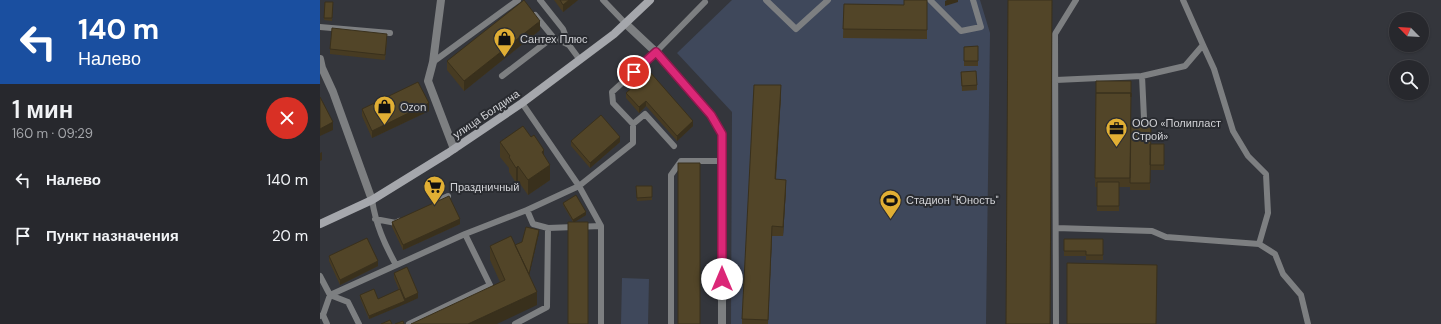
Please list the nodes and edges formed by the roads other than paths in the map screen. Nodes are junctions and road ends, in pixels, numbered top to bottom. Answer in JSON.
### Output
{"nodes":[{"id":1,"x":441,"y":0,"type":"edge"},
{"id":2,"x":518,"y":0,"type":"edge"},
{"id":3,"x":540,"y":0,"type":"edge"},
{"id":4,"x":603,"y":0,"type":"edge"},
{"id":5,"x":650,"y":0,"type":"edge"},
{"id":6,"x":766,"y":0,"type":"edge"},
{"id":7,"x":828,"y":0,"type":"edge"},
{"id":8,"x":930,"y":0,"type":"edge"},
{"id":9,"x":973,"y":0,"type":"edge"},
{"id":10,"x":1076,"y":0,"type":"edge"},
{"id":11,"x":1183,"y":0,"type":"edge"},
{"id":12,"x":705,"y":2,"type":"dead end"},
{"id":13,"x":533,"y":12,"type":"edge"},
{"id":14,"x":626,"y":24,"type":"junction"},
{"id":15,"x":320,"y":27,"type":"edge"},
{"id":16,"x":390,"y":33,"type":"dead end"},
{"id":17,"x":553,"y":37,"type":"junction"},
{"id":18,"x":568,"y":45,"type":"junction"},
{"id":19,"x":1202,"y":45,"type":"junction"},
{"id":20,"x":656,"y":52,"type":"junction"},
{"id":21,"x":320,"y":59,"type":"edge"},
{"id":22,"x":580,"y":60,"type":"junction"},
{"id":23,"x":433,"y":62,"type":"junction"},
{"id":24,"x":321,"y":68,"type":"edge"},
{"id":25,"x":502,"y":76,"type":"dead end"},
{"id":26,"x":1142,"y":76,"type":"junction"},
{"id":27,"x":1056,"y":80,"type":"junction"},
{"id":28,"x":522,"y":103,"type":"junction"},
{"id":29,"x":1144,"y":118,"type":"dead end"},
{"id":30,"x":633,"y":124,"type":"junction"},
{"id":31,"x":674,"y":146,"type":"dead end"},
{"id":32,"x":454,"y":150,"type":"junction"},
{"id":33,"x":723,"y":161,"type":"junction"},
{"id":34,"x":579,"y":186,"type":"junction"},
{"id":35,"x":448,"y":196,"type":"edge"},
{"id":36,"x":372,"y":200,"type":"junction"},
{"id":37,"x":428,"y":206,"type":"edge"},
{"id":38,"x":528,"y":210,"type":"junction"},
{"id":39,"x":375,"y":219,"type":"junction"},
{"id":40,"x":403,"y":219,"type":"edge"},
{"id":41,"x":320,"y":224,"type":"edge"},
{"id":42,"x":533,"y":224,"type":"junction"},
{"id":43,"x":601,"y":226,"type":"junction"},
{"id":44,"x":548,"y":228,"type":"junction"},
{"id":45,"x":1056,"y":228,"type":"junction"},
{"id":46,"x":531,"y":231,"type":"edge"},
{"id":47,"x":465,"y":234,"type":"junction"},
{"id":48,"x":1259,"y":244,"type":"junction"},
{"id":49,"x":396,"y":264,"type":"junction"},
{"id":50,"x":320,"y":276,"type":"edge"},
{"id":51,"x":330,"y":295,"type":"junction"},
{"id":52,"x":321,"y":315,"type":"edge"},
{"id":53,"x":327,"y":324,"type":"edge"},
{"id":54,"x":359,"y":324,"type":"edge"},
{"id":55,"x":409,"y":324,"type":"edge"},
{"id":56,"x":515,"y":324,"type":"edge"},
{"id":57,"x":601,"y":324,"type":"edge"},
{"id":58,"x":671,"y":324,"type":"edge"},
{"id":59,"x":722,"y":324,"type":"edge"},
{"id":60,"x":1056,"y":324,"type":"edge"},
{"id":61,"x":1308,"y":324,"type":"edge"}],
"edges":[{"from":1,"to":23,"type":"street"},
{"from":2,"to":23,"type":"lane"},
{"from":3,"to":18,"type":"lane"},
{"from":4,"to":14,"type":"lane"},
{"from":5,"to":14,"type":"main road","name":"улица Болдина"},
{"from":6,"to":7,"type":"lane"},
{"from":8,"to":9,"type":"lane"},
{"from":10,"to":27,"type":"lane"},
{"from":11,"to":19,"type":"lane"},
{"from":12,"to":20,"type":"lane"},
{"from":13,"to":17,"type":"lane"},
{"from":14,"to":20,"type":"street"},
{"from":14,"to":22,"type":"main road","name":"улица Болдина"},
{"from":15,"to":16,"type":"lane"},
{"from":17,"to":18,"type":"lane"},
{"from":17,"to":25,"type":"lane"},
{"from":18,"to":22,"type":"lane"},
{"from":19,"to":26,"type":"lane"},
{"from":19,"to":48,"type":"lane"},
{"from":20,"to":30,"type":"lane"},
{"from":20,"to":33,"type":"street"},
{"from":21,"to":24,"type":"street"},
{"from":22,"to":28,"type":"main road","name":"улица Болдина"},
{"from":23,"to":32,"type":"street"},
{"from":24,"to":36,"type":"street"},
{"from":26,"to":27,"type":"lane"},
{"from":26,"to":29,"type":"lane"},
{"from":27,"to":45,"type":"lane"},
{"from":28,"to":32,"type":"main road","name":"улица Болдина"},
{"from":28,"to":34,"type":"lane"},
{"from":30,"to":31,"type":"lane"},
{"from":30,"to":34,"type":"lane"},
{"from":32,"to":36,"type":"main road","name":"улица Болдина"},
{"from":33,"to":58,"type":"lane"},
{"from":33,"to":59,"type":"street"},
{"from":34,"to":38,"type":"lane"},
{"from":34,"to":43,"type":"lane"},
{"from":35,"to":37,"type":"lane"},
{"from":36,"to":39,"type":"lane"},
{"from":36,"to":41,"type":"main road","name":"улица Болдина"},
{"from":38,"to":42,"type":"lane"},
{"from":38,"to":47,"type":"lane"},
{"from":39,"to":40,"type":"lane"},
{"from":39,"to":49,"type":"lane"},
{"from":42,"to":44,"type":"lane"},
{"from":42,"to":46,"type":"lane"},
{"from":43,"to":44,"type":"lane"},
{"from":43,"to":57,"type":"lane"},
{"from":44,"to":56,"type":"lane"},
{"from":45,"to":48,"type":"lane"},
{"from":45,"to":60,"type":"lane"},
{"from":47,"to":49,"type":"lane"},
{"from":47,"to":55,"type":"lane"},
{"from":48,"to":61,"type":"lane"},
{"from":49,"to":51,"type":"lane"},
{"from":50,"to":51,"type":"lane"},
{"from":51,"to":52,"type":"lane"},
{"from":51,"to":54,"type":"lane"},
{"from":52,"to":53,"type":"lane"}]}
